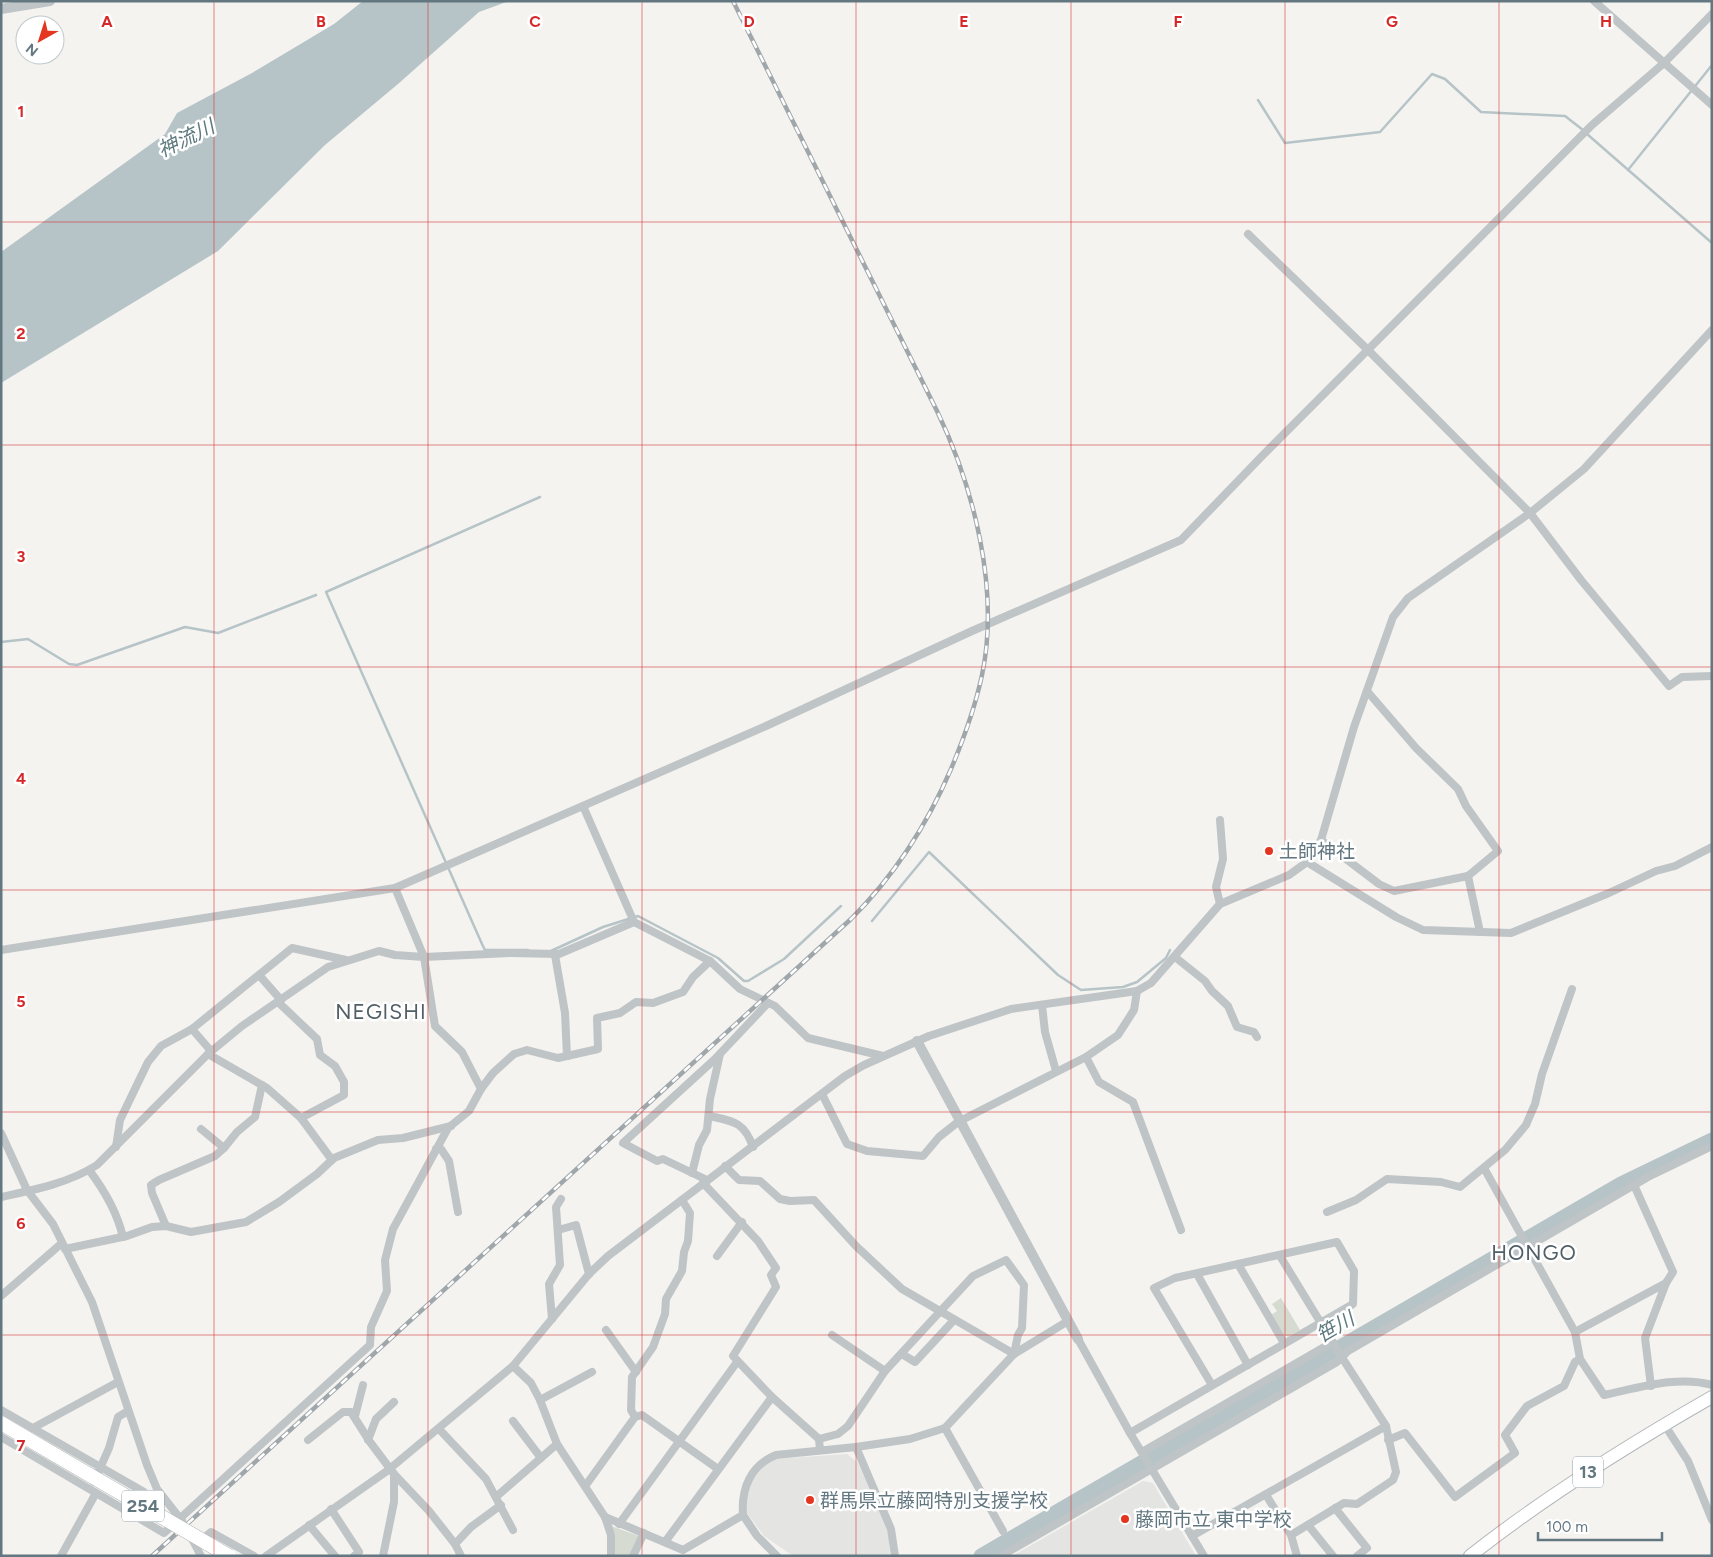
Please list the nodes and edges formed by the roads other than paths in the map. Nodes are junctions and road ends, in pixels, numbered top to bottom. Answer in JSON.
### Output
{"nodes":[{"id":1,"x":50,"y":1,"type":"edge"},
{"id":2,"x":1594,"y":1,"type":"edge"},
{"id":3,"x":18,"y":4,"type":"edge"},
{"id":4,"x":1,"y":9,"type":"edge"},
{"id":5,"x":1712,"y":14,"type":"edge"},
{"id":6,"x":1664,"y":63,"type":"junction"},
{"id":7,"x":1712,"y":105,"type":"edge"},
{"id":8,"x":1248,"y":234,"type":"dead end"},
{"id":9,"x":1712,"y":330,"type":"edge"},
{"id":10,"x":1368,"y":350,"type":"junction"},
{"id":11,"x":1530,"y":513,"type":"junction"},
{"id":12,"x":1712,"y":676,"type":"edge"},
{"id":13,"x":1367,"y":692,"type":"junction"},
{"id":14,"x":583,"y":806,"type":"junction"},
{"id":15,"x":1220,"y":820,"type":"dead end"},
{"id":16,"x":1321,"y":840,"type":"junction"},
{"id":17,"x":1712,"y":847,"type":"edge"},
{"id":18,"x":1307,"y":862,"type":"junction"},
{"id":19,"x":1468,"y":876,"type":"junction"},
{"id":20,"x":396,"y":888,"type":"junction"},
{"id":21,"x":1220,"y":904,"type":"junction"},
{"id":22,"x":634,"y":922,"type":"junction"},
{"id":23,"x":1480,"y":932,"type":"junction"},
{"id":24,"x":1,"y":950,"type":"edge"},
{"id":25,"x":555,"y":955,"type":"junction"},
{"id":26,"x":424,"y":957,"type":"junction"},
{"id":27,"x":1175,"y":957,"type":"junction"},
{"id":28,"x":346,"y":960,"type":"junction"},
{"id":29,"x":710,"y":961,"type":"junction"},
{"id":30,"x":259,"y":975,"type":"junction"},
{"id":31,"x":1572,"y":989,"type":"dead end"},
{"id":32,"x":1137,"y":991,"type":"junction"},
{"id":33,"x":280,"y":1001,"type":"junction"},
{"id":34,"x":767,"y":1004,"type":"junction"},
{"id":35,"x":1042,"y":1005,"type":"junction"},
{"id":36,"x":192,"y":1029,"type":"junction"},
{"id":37,"x":1257,"y":1037,"type":"dead end"},
{"id":38,"x":917,"y":1041,"type":"junction"},
{"id":39,"x":209,"y":1053,"type":"junction"},
{"id":40,"x":720,"y":1054,"type":"junction"},
{"id":41,"x":567,"y":1056,"type":"junction"},
{"id":42,"x":883,"y":1056,"type":"junction"},
{"id":43,"x":1086,"y":1057,"type":"junction"},
{"id":44,"x":1056,"y":1071,"type":"junction"},
{"id":45,"x":262,"y":1085,"type":"junction"},
{"id":46,"x":481,"y":1089,"type":"junction"},
{"id":47,"x":822,"y":1094,"type":"junction"},
{"id":48,"x":709,"y":1116,"type":"junction"},
{"id":49,"x":301,"y":1118,"type":"junction"},
{"id":50,"x":958,"y":1122,"type":"junction"},
{"id":51,"x":451,"y":1126,"type":"junction"},
{"id":52,"x":200,"y":1129,"type":"dead end"},
{"id":53,"x":1,"y":1133,"type":"edge"},
{"id":54,"x":1712,"y":1146,"type":"edge"},
{"id":55,"x":116,"y":1147,"type":"junction"},
{"id":56,"x":752,"y":1147,"type":"junction"},
{"id":57,"x":224,"y":1148,"type":"junction"},
{"id":58,"x":436,"y":1149,"type":"junction"},
{"id":59,"x":332,"y":1160,"type":"junction"},
{"id":60,"x":725,"y":1166,"type":"junction"},
{"id":61,"x":1484,"y":1168,"type":"junction"},
{"id":62,"x":89,"y":1170,"type":"junction"},
{"id":63,"x":692,"y":1173,"type":"junction"},
{"id":64,"x":705,"y":1182,"type":"junction"},
{"id":65,"x":1634,"y":1185,"type":"junction"},
{"id":66,"x":27,"y":1190,"type":"junction"},
{"id":67,"x":1,"y":1196,"type":"edge"},
{"id":68,"x":561,"y":1199,"type":"dead end"},
{"id":69,"x":682,"y":1200,"type":"junction"},
{"id":70,"x":458,"y":1212,"type":"dead end"},
{"id":71,"x":1327,"y":1212,"type":"dead end"},
{"id":72,"x":742,"y":1222,"type":"junction"},
{"id":73,"x":166,"y":1226,"type":"junction"},
{"id":74,"x":558,"y":1230,"type":"junction"},
{"id":75,"x":1181,"y":1230,"type":"dead end"},
{"id":76,"x":123,"y":1237,"type":"junction"},
{"id":77,"x":63,"y":1246,"type":"junction"},
{"id":78,"x":1528,"y":1246,"type":"junction"},
{"id":79,"x":717,"y":1256,"type":"dead end"},
{"id":80,"x":1280,"y":1256,"type":"junction"},
{"id":81,"x":1238,"y":1264,"type":"junction"},
{"id":82,"x":589,"y":1274,"type":"junction"},
{"id":83,"x":1197,"y":1274,"type":"junction"},
{"id":84,"x":1666,"y":1283,"type":"junction"},
{"id":85,"x":1,"y":1296,"type":"edge"},
{"id":86,"x":941,"y":1311,"type":"junction"},
{"id":87,"x":552,"y":1319,"type":"junction"},
{"id":88,"x":954,"y":1320,"type":"junction"},
{"id":89,"x":1068,"y":1321,"type":"junction"},
{"id":90,"x":1320,"y":1322,"type":"junction"},
{"id":91,"x":606,"y":1330,"type":"dead end"},
{"id":92,"x":1576,"y":1332,"type":"junction"},
{"id":93,"x":832,"y":1335,"type":"dead end"},
{"id":94,"x":1078,"y":1339,"type":"joint"},
{"id":95,"x":1284,"y":1343,"type":"junction"},
{"id":96,"x":1334,"y":1343,"type":"junction"},
{"id":97,"x":902,"y":1354,"type":"junction"},
{"id":98,"x":1014,"y":1354,"type":"junction"},
{"id":99,"x":1340,"y":1354,"type":"junction"},
{"id":100,"x":1580,"y":1359,"type":"junction"},
{"id":101,"x":737,"y":1362,"type":"junction"},
{"id":102,"x":1248,"y":1365,"type":"junction"},
{"id":103,"x":513,"y":1366,"type":"junction"},
{"id":104,"x":885,"y":1371,"type":"junction"},
{"id":105,"x":592,"y":1372,"type":"dead end"},
{"id":106,"x":636,"y":1372,"type":"junction"},
{"id":107,"x":118,"y":1382,"type":"junction"},
{"id":108,"x":363,"y":1385,"type":"dead end"},
{"id":109,"x":1212,"y":1385,"type":"junction"},
{"id":110,"x":1712,"y":1385,"type":"edge"},
{"id":111,"x":1651,"y":1386,"type":"junction"},
{"id":112,"x":772,"y":1397,"type":"junction"},
{"id":113,"x":1712,"y":1397,"type":"edge"},
{"id":114,"x":540,"y":1400,"type":"junction"},
{"id":115,"x":394,"y":1402,"type":"dead end"},
{"id":116,"x":1,"y":1410,"type":"edge"},
{"id":117,"x":128,"y":1411,"type":"junction"},
{"id":118,"x":355,"y":1416,"type":"junction"},
{"id":119,"x":635,"y":1417,"type":"junction"},
{"id":120,"x":513,"y":1420,"type":"dead end"},
{"id":121,"x":1,"y":1423,"type":"edge"},
{"id":122,"x":1664,"y":1424,"type":"junction"},
{"id":123,"x":1386,"y":1426,"type":"junction"},
{"id":124,"x":33,"y":1428,"type":"junction"},
{"id":125,"x":945,"y":1428,"type":"junction"},
{"id":126,"x":440,"y":1429,"type":"junction"},
{"id":127,"x":1130,"y":1433,"type":"junction"},
{"id":128,"x":1,"y":1437,"type":"edge"},
{"id":129,"x":819,"y":1439,"type":"junction"},
{"id":130,"x":308,"y":1440,"type":"dead end"},
{"id":131,"x":368,"y":1440,"type":"junction"},
{"id":132,"x":1388,"y":1440,"type":"junction"},
{"id":133,"x":680,"y":1442,"type":"junction"},
{"id":134,"x":557,"y":1444,"type":"junction"},
{"id":135,"x":856,"y":1447,"type":"junction"},
{"id":136,"x":820,"y":1450,"type":"junction"},
{"id":137,"x":1142,"y":1453,"type":"junction"},
{"id":138,"x":541,"y":1458,"type":"junction"},
{"id":139,"x":1150,"y":1466,"type":"junction"},
{"id":140,"x":102,"y":1467,"type":"junction"},
{"id":141,"x":718,"y":1469,"type":"junction"},
{"id":142,"x":392,"y":1471,"type":"junction"},
{"id":143,"x":586,"y":1486,"type":"junction"},
{"id":144,"x":157,"y":1489,"type":"junction"},
{"id":145,"x":93,"y":1491,"type":"junction"},
{"id":146,"x":144,"y":1492,"type":"junction"},
{"id":147,"x":1266,"y":1495,"type":"junction"},
{"id":148,"x":497,"y":1496,"type":"junction"},
{"id":149,"x":501,"y":1505,"type":"junction"},
{"id":150,"x":120,"y":1507,"type":"junction"},
{"id":151,"x":1335,"y":1508,"type":"junction"},
{"id":152,"x":332,"y":1509,"type":"junction"},
{"id":153,"x":743,"y":1515,"type":"junction"},
{"id":154,"x":180,"y":1517,"type":"junction"},
{"id":155,"x":605,"y":1517,"type":"junction"},
{"id":156,"x":1712,"y":1520,"type":"edge"},
{"id":157,"x":619,"y":1524,"type":"junction"},
{"id":158,"x":309,"y":1525,"type":"junction"},
{"id":159,"x":1308,"y":1525,"type":"junction"},
{"id":160,"x":513,"y":1530,"type":"dead end"},
{"id":161,"x":1003,"y":1531,"type":"dead end"},
{"id":162,"x":644,"y":1533,"type":"junction"},
{"id":163,"x":1291,"y":1535,"type":"junction"},
{"id":164,"x":1192,"y":1536,"type":"junction"},
{"id":165,"x":665,"y":1542,"type":"junction"},
{"id":166,"x":455,"y":1544,"type":"junction"},
{"id":167,"x":195,"y":1545,"type":"junction"},
{"id":168,"x":61,"y":1556,"type":"edge"},
{"id":169,"x":201,"y":1556,"type":"edge"},
{"id":170,"x":229,"y":1556,"type":"edge"},
{"id":171,"x":254,"y":1556,"type":"edge"},
{"id":172,"x":266,"y":1556,"type":"edge"},
{"id":173,"x":335,"y":1556,"type":"edge"},
{"id":174,"x":354,"y":1556,"type":"edge"},
{"id":175,"x":383,"y":1556,"type":"edge"},
{"id":176,"x":461,"y":1556,"type":"edge"},
{"id":177,"x":611,"y":1556,"type":"edge"},
{"id":178,"x":633,"y":1556,"type":"edge"},
{"id":179,"x":777,"y":1556,"type":"edge"},
{"id":180,"x":895,"y":1556,"type":"edge"},
{"id":181,"x":1002,"y":1556,"type":"edge"},
{"id":182,"x":1204,"y":1556,"type":"edge"},
{"id":183,"x":1297,"y":1556,"type":"edge"},
{"id":184,"x":1333,"y":1556,"type":"edge"},
{"id":185,"x":1357,"y":1556,"type":"edge"},
{"id":186,"x":1470,"y":1556,"type":"edge"}],
"edges":[{"from":1,"to":3,"type":"street"},
{"from":2,"to":6,"type":"street"},
{"from":3,"to":4,"type":"street"},
{"from":5,"to":6,"type":"street"},
{"from":6,"to":7,"type":"street"},
{"from":6,"to":10,"type":"street"},
{"from":8,"to":10,"type":"street"},
{"from":9,"to":11,"type":"street"},
{"from":10,"to":11,"type":"street"},
{"from":10,"to":14,"type":"street"},
{"from":11,"to":12,"type":"street"},
{"from":11,"to":13,"type":"street"},
{"from":13,"to":16,"type":"street"},
{"from":13,"to":19,"type":"street"},
{"from":14,"to":20,"type":"street"},
{"from":14,"to":22,"type":"street"},
{"from":15,"to":21,"type":"street"},
{"from":16,"to":18,"type":"street"},
{"from":16,"to":19,"type":"street"},
{"from":17,"to":23,"type":"street"},
{"from":18,"to":21,"type":"street"},
{"from":18,"to":23,"type":"street"},
{"from":19,"to":23,"type":"street"},
{"from":20,"to":24,"type":"street"},
{"from":20,"to":26,"type":"street"},
{"from":21,"to":27,"type":"street"},
{"from":22,"to":25,"type":"street"},
{"from":22,"to":29,"type":"street"},
{"from":25,"to":26,"type":"street"},
{"from":25,"to":41,"type":"street"},
{"from":26,"to":28,"type":"street"},
{"from":26,"to":46,"type":"street"},
{"from":27,"to":32,"type":"street"},
{"from":27,"to":37,"type":"street"},
{"from":28,"to":30,"type":"street"},
{"from":28,"to":33,"type":"street"},
{"from":29,"to":34,"type":"street"},
{"from":29,"to":41,"type":"street"},
{"from":30,"to":33,"type":"street"},
{"from":30,"to":36,"type":"street"},
{"from":31,"to":61,"type":"street"},
{"from":32,"to":35,"type":"street"},
{"from":32,"to":43,"type":"street"},
{"from":33,"to":39,"type":"street"},
{"from":33,"to":49,"type":"street"},
{"from":34,"to":40,"type":"street"},
{"from":34,"to":42,"type":"street"},
{"from":35,"to":38,"type":"street"},
{"from":35,"to":44,"type":"street"},
{"from":36,"to":39,"type":"street"},
{"from":36,"to":55,"type":"street"},
{"from":38,"to":42,"type":"street"},
{"from":38,"to":50,"type":"street"},
{"from":39,"to":45,"type":"street"},
{"from":39,"to":55,"type":"street"},
{"from":40,"to":48,"type":"street"},
{"from":40,"to":63,"type":"street"},
{"from":41,"to":46,"type":"street"},
{"from":42,"to":47,"type":"street"},
{"from":43,"to":44,"type":"street"},
{"from":43,"to":75,"type":"street"},
{"from":44,"to":50,"type":"street"},
{"from":45,"to":49,"type":"street"},
{"from":45,"to":57,"type":"street"},
{"from":46,"to":51,"type":"street"},
{"from":47,"to":50,"type":"street"},
{"from":47,"to":56,"type":"street"},
{"from":48,"to":56,"type":"street"},
{"from":48,"to":63,"type":"street"},
{"from":49,"to":59,"type":"street"},
{"from":50,"to":89,"type":"street"},
{"from":51,"to":58,"type":"street"},
{"from":51,"to":59,"type":"street"},
{"from":52,"to":57,"type":"street"},
{"from":53,"to":66,"type":"street"},
{"from":54,"to":65,"type":"street"},
{"from":55,"to":62,"type":"street"},
{"from":56,"to":60,"type":"street"},
{"from":57,"to":73,"type":"street"},
{"from":58,"to":70,"type":"street"},
{"from":58,"to":154,"type":"street"},
{"from":59,"to":73,"type":"street"},
{"from":60,"to":64,"type":"street"},
{"from":60,"to":86,"type":"street"},
{"from":61,"to":71,"type":"street"},
{"from":61,"to":78,"type":"street"},
{"from":62,"to":66,"type":"street"},
{"from":62,"to":76,"type":"street"},
{"from":63,"to":64,"type":"street"},
{"from":64,"to":69,"type":"street"},
{"from":64,"to":72,"type":"street"},
{"from":65,"to":78,"type":"street"},
{"from":65,"to":84,"type":"street"},
{"from":66,"to":67,"type":"street"},
{"from":66,"to":77,"type":"street"},
{"from":68,"to":74,"type":"street"},
{"from":69,"to":82,"type":"street"},
{"from":69,"to":106,"type":"street"},
{"from":72,"to":79,"type":"street"},
{"from":72,"to":101,"type":"street"},
{"from":73,"to":76,"type":"street"},
{"from":74,"to":82,"type":"street"},
{"from":74,"to":87,"type":"street"},
{"from":76,"to":77,"type":"street"},
{"from":77,"to":85,"type":"street"},
{"from":77,"to":107,"type":"street"},
{"from":78,"to":92,"type":"street"},
{"from":78,"to":99,"type":"street"},
{"from":80,"to":81,"type":"street"},
{"from":80,"to":90,"type":"street"},
{"from":80,"to":90,"type":"street"},
{"from":81,"to":83,"type":"street"},
{"from":81,"to":95,"type":"street"},
{"from":82,"to":87,"type":"street"},
{"from":83,"to":102,"type":"street"},
{"from":83,"to":109,"type":"street"},
{"from":84,"to":92,"type":"street"},
{"from":84,"to":111,"type":"street"},
{"from":86,"to":88,"type":"street"},
{"from":86,"to":97,"type":"street"},
{"from":86,"to":98,"type":"street"},
{"from":87,"to":103,"type":"street"},
{"from":88,"to":97,"type":"street"},
{"from":88,"to":98,"type":"street"},
{"from":89,"to":94,"type":"street"},
{"from":89,"to":98,"type":"street"},
{"from":90,"to":95,"type":"street"},
{"from":90,"to":96,"type":"street"},
{"from":91,"to":106,"type":"street"},
{"from":92,"to":100,"type":"street"},
{"from":93,"to":104,"type":"street"},
{"from":94,"to":127,"type":"street"},
{"from":95,"to":102,"type":"street"},
{"from":96,"to":99,"type":"street"},
{"from":96,"to":137,"type":"street"},
{"from":97,"to":104,"type":"street"},
{"from":98,"to":125,"type":"street"},
{"from":99,"to":123,"type":"street"},
{"from":99,"to":139,"type":"street"},
{"from":100,"to":111,"type":"street"},
{"from":100,"to":132,"type":"street"},
{"from":101,"to":112,"type":"street"},
{"from":101,"to":133,"type":"street"},
{"from":102,"to":109,"type":"street"},
{"from":103,"to":114,"type":"street"},
{"from":103,"to":126,"type":"street"},
{"from":104,"to":129,"type":"street"},
{"from":105,"to":114,"type":"street"},
{"from":106,"to":119,"type":"street"},
{"from":107,"to":117,"type":"street"},
{"from":107,"to":124,"type":"street"},
{"from":108,"to":118,"type":"street"},
{"from":109,"to":127,"type":"street"},
{"from":110,"to":111,"type":"street"},
{"from":112,"to":129,"type":"street"},
{"from":112,"to":141,"type":"street"},
{"from":113,"to":122,"type":"main road","number":"13"},
{"from":114,"to":134,"type":"street"},
{"from":115,"to":131,"type":"street"},
{"from":116,"to":124,"type":"street"},
{"from":117,"to":140,"type":"street"},
{"from":117,"to":144,"type":"street"},
{"from":118,"to":130,"type":"street"},
{"from":118,"to":131,"type":"street"},
{"from":119,"to":133,"type":"street"},
{"from":119,"to":143,"type":"street"},
{"from":120,"to":138,"type":"street"},
{"from":121,"to":170,"type":"highway","number":"254","bridge":true},
{"from":122,"to":156,"type":"street"},
{"from":122,"to":186,"type":"main road","number":"13"},
{"from":123,"to":132,"type":"street"},
{"from":123,"to":147,"type":"street"},
{"from":124,"to":140,"type":"street"},
{"from":125,"to":135,"type":"street"},
{"from":125,"to":161,"type":"street"},
{"from":126,"to":142,"type":"street"},
{"from":126,"to":148,"type":"street"},
{"from":127,"to":137,"type":"street"},
{"from":128,"to":145,"type":"street"},
{"from":129,"to":136,"type":"street"},
{"from":131,"to":142,"type":"street"},
{"from":132,"to":151,"type":"street"},
{"from":133,"to":141,"type":"street"},
{"from":133,"to":157,"type":"street"},
{"from":134,"to":138,"type":"street"},
{"from":134,"to":143,"type":"street"},
{"from":135,"to":136,"type":"street"},
{"from":135,"to":180,"type":"street"},
{"from":136,"to":153,"type":"street"},
{"from":137,"to":139,"type":"street"},
{"from":138,"to":148,"type":"street"},
{"from":139,"to":164,"type":"street"},
{"from":139,"to":181,"type":"street"},
{"from":140,"to":145,"type":"street"},
{"from":140,"to":146,"type":"street"},
{"from":141,"to":165,"type":"street"},
{"from":142,"to":152,"type":"street"},
{"from":142,"to":166,"type":"street"},
{"from":142,"to":175,"type":"street"},
{"from":143,"to":155,"type":"street"},
{"from":144,"to":146,"type":"street"},
{"from":144,"to":154,"type":"street"},
{"from":145,"to":150,"type":"street"},
{"from":145,"to":168,"type":"street"},
{"from":146,"to":150,"type":"street"},
{"from":147,"to":163,"type":"street"},
{"from":147,"to":164,"type":"street"},
{"from":148,"to":149,"type":"street"},
{"from":149,"to":160,"type":"street"},
{"from":149,"to":166,"type":"street"},
{"from":150,"to":154,"type":"street"},
{"from":151,"to":159,"type":"street"},
{"from":151,"to":185,"type":"street"},
{"from":152,"to":158,"type":"street"},
{"from":152,"to":174,"type":"street"},
{"from":153,"to":165,"type":"street"},
{"from":153,"to":179,"type":"street"},
{"from":154,"to":167,"type":"street"},
{"from":155,"to":157,"type":"street"},
{"from":155,"to":177,"type":"street"},
{"from":157,"to":162,"type":"street"},
{"from":158,"to":172,"type":"street"},
{"from":158,"to":173,"type":"street"},
{"from":159,"to":163,"type":"street"},
{"from":159,"to":184,"type":"street"},
{"from":162,"to":165,"type":"street"},
{"from":162,"to":178,"type":"street"},
{"from":163,"to":183,"type":"street"},
{"from":164,"to":182,"type":"street"},
{"from":166,"to":176,"type":"street"},
{"from":167,"to":169,"type":"street"},
{"from":167,"to":171,"type":"street"}]}
